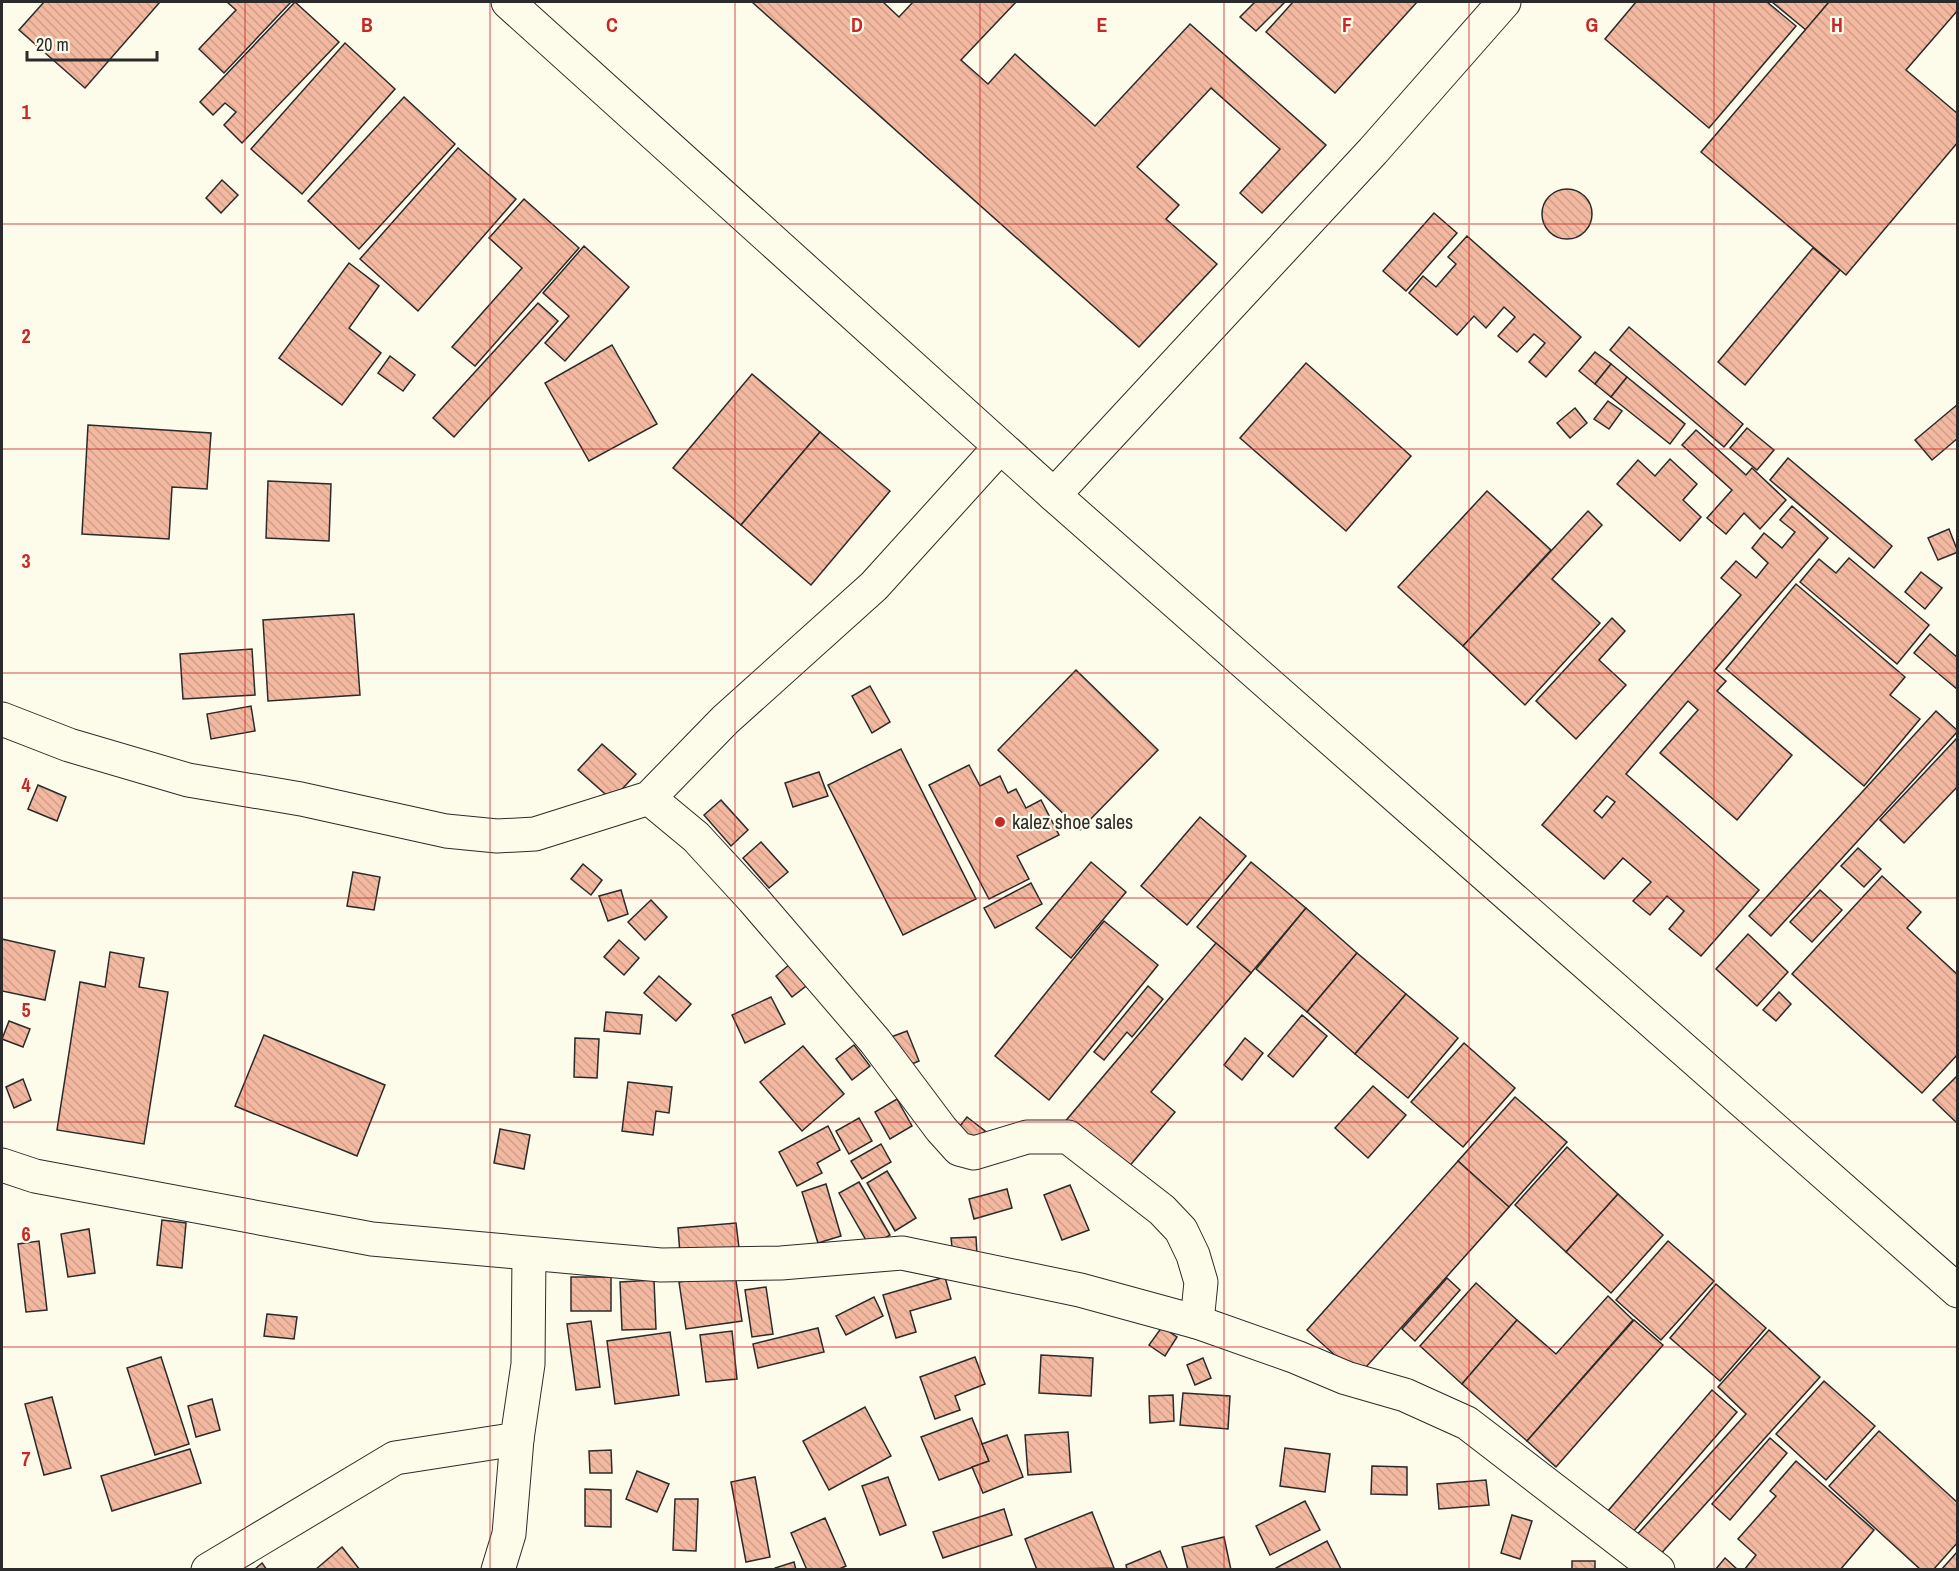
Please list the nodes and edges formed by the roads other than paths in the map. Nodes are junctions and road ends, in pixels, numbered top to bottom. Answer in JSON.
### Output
{"nodes":[{"id":1,"x":508,"y":2,"type":"edge"},
{"id":2,"x":1504,"y":2,"type":"edge"},
{"id":3,"x":1000,"y":447,"type":"junction"},
{"id":4,"x":1054,"y":495,"type":"junction"},
{"id":5,"x":2,"y":719,"type":"edge"},
{"id":6,"x":649,"y":798,"type":"junction"},
{"id":7,"x":2,"y":1165,"type":"edge"},
{"id":8,"x":530,"y":1254,"type":"junction"},
{"id":9,"x":1958,"y":1291,"type":"edge"},
{"id":10,"x":1197,"y":1322,"type":"junction"},
{"id":11,"x":517,"y":1439,"type":"junction"},
{"id":12,"x":208,"y":1569,"type":"edge"},
{"id":13,"x":498,"y":1569,"type":"edge"},
{"id":14,"x":1658,"y":1569,"type":"edge"}],
"edges":[{"from":1,"to":3,"type":"street"},
{"from":2,"to":4,"type":"street"},
{"from":3,"to":4,"type":"street"},
{"from":3,"to":6,"type":"street"},
{"from":4,"to":9,"type":"street"},
{"from":5,"to":6,"type":"street"},
{"from":6,"to":10,"type":"street"},
{"from":7,"to":8,"type":"street"},
{"from":8,"to":10,"type":"street"},
{"from":8,"to":11,"type":"street"},
{"from":10,"to":14,"type":"street"},
{"from":11,"to":12,"type":"street"},
{"from":11,"to":13,"type":"street"}]}
